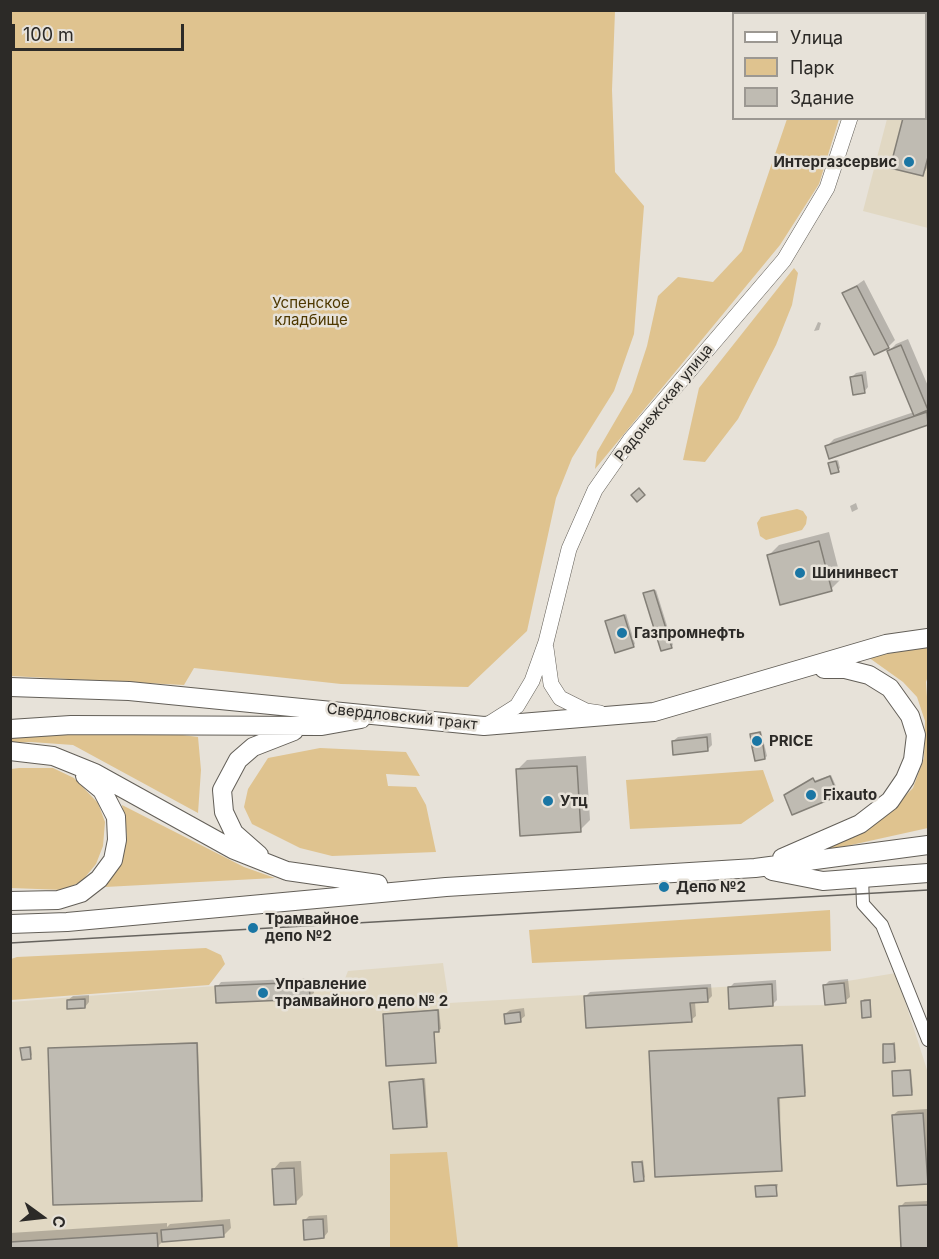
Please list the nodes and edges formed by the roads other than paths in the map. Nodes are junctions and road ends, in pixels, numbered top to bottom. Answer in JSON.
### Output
{"nodes":[{"id":1,"x":849,"y":120,"type":"edge"},
{"id":2,"x":928,"y":638,"type":"edge"},
{"id":3,"x":546,"y":642,"type":"junction"},
{"id":4,"x":802,"y":668,"type":"junction"},
{"id":5,"x":10,"y":687,"type":"edge"},
{"id":6,"x":387,"y":715,"type":"junction"},
{"id":7,"x":626,"y":716,"type":"junction"},
{"id":8,"x":322,"y":726,"type":"junction"},
{"id":9,"x":484,"y":726,"type":"junction"},
{"id":10,"x":10,"y":729,"type":"edge"},
{"id":11,"x":10,"y":751,"type":"edge"},
{"id":12,"x":53,"y":756,"type":"junction"},
{"id":13,"x":928,"y":845,"type":"edge"},
{"id":14,"x":755,"y":868,"type":"junction"},
{"id":15,"x":287,"y":871,"type":"junction"},
{"id":16,"x":928,"y":873,"type":"edge"},
{"id":17,"x":862,"y":878,"type":"junction"},
{"id":18,"x":446,"y":887,"type":"junction"},
{"id":19,"x":10,"y":901,"type":"edge"},
{"id":20,"x":10,"y":924,"type":"edge"},
{"id":21,"x":928,"y":1040,"type":"edge"}],
"edges":[{"from":1,"to":3,"type":"street","name":"Радонежская улица"},
{"from":2,"to":4,"type":"main road","name":"Свердловский тракт"},
{"from":3,"to":7,"type":"street"},
{"from":3,"to":9,"type":"street","name":"Радонежская улица"},
{"from":4,"to":7,"type":"main road","name":"Свердловский тракт"},
{"from":4,"to":14,"type":"main road"},
{"from":5,"to":6,"type":"main road","name":"Свердловский тракт"},
{"from":6,"to":8,"type":"main road"},
{"from":6,"to":9,"type":"main road","name":"Свердловский тракт"},
{"from":7,"to":9,"type":"main road","name":"Свердловский тракт"},
{"from":8,"to":10,"type":"main road"},
{"from":8,"to":15,"type":"main road","name":"Свердловский тракт"},
{"from":11,"to":12,"type":"main road"},
{"from":12,"to":15,"type":"main road"},
{"from":12,"to":19,"type":"main road"},
{"from":13,"to":14,"type":"main road"},
{"from":14,"to":17,"type":"main road"},
{"from":14,"to":18,"type":"main road"},
{"from":15,"to":18,"type":"main road"},
{"from":16,"to":17,"type":"main road"},
{"from":17,"to":21,"type":"street"},
{"from":18,"to":20,"type":"main road"}]}
